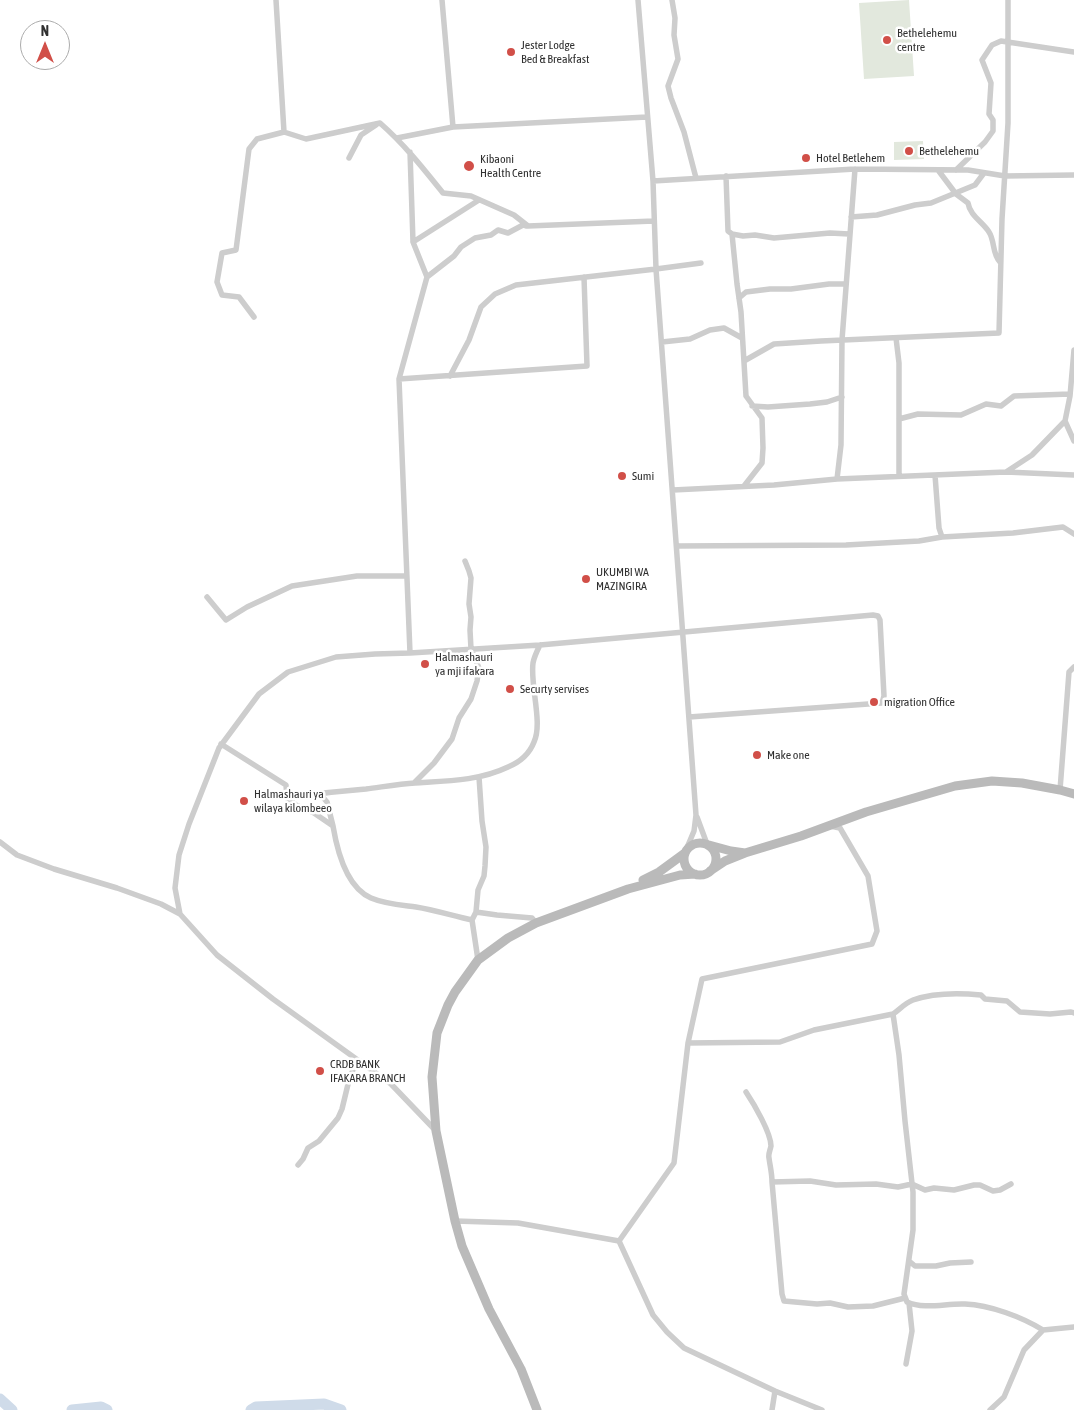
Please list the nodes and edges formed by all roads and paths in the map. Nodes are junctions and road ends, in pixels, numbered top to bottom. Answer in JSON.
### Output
{"nodes":[{"id":1,"x":276,"y":0,"type":"edge"},
{"id":2,"x":442,"y":0,"type":"edge"},
{"id":3,"x":638,"y":0,"type":"edge"},
{"id":4,"x":672,"y":0,"type":"edge"},
{"id":5,"x":1008,"y":0,"type":"edge"},
{"id":6,"x":1009,"y":42,"type":"junction"},
{"id":7,"x":1074,"y":52,"type":"edge"},
{"id":8,"x":647,"y":117,"type":"junction"},
{"id":9,"x":380,"y":123,"type":"junction"},
{"id":10,"x":453,"y":127,"type":"junction"},
{"id":11,"x":284,"y":132,"type":"junction"},
{"id":12,"x":396,"y":138,"type":"junction"},
{"id":13,"x":410,"y":152,"type":"junction"},
{"id":14,"x":349,"y":158,"type":"dead end"},
{"id":15,"x":855,"y":168,"type":"junction"},
{"id":16,"x":938,"y":170,"type":"junction"},
{"id":17,"x":956,"y":170,"type":"junction"},
{"id":18,"x":984,"y":173,"type":"junction"},
{"id":19,"x":1074,"y":175,"type":"edge"},
{"id":20,"x":726,"y":176,"type":"junction"},
{"id":21,"x":1005,"y":176,"type":"junction"},
{"id":22,"x":696,"y":178,"type":"junction"},
{"id":23,"x":653,"y":181,"type":"junction"},
{"id":24,"x":954,"y":192,"type":"junction"},
{"id":25,"x":478,"y":200,"type":"junction"},
{"id":26,"x":850,"y":217,"type":"junction"},
{"id":27,"x":654,"y":221,"type":"junction"},
{"id":28,"x":528,"y":226,"type":"junction"},
{"id":29,"x":732,"y":234,"type":"junction"},
{"id":30,"x":849,"y":234,"type":"junction"},
{"id":31,"x":413,"y":242,"type":"junction"},
{"id":32,"x":701,"y":262,"type":"dead end"},
{"id":33,"x":1000,"y":262,"type":"junction"},
{"id":34,"x":656,"y":269,"type":"junction"},
{"id":35,"x":427,"y":277,"type":"junction"},
{"id":36,"x":584,"y":277,"type":"junction"},
{"id":37,"x":846,"y":284,"type":"junction"},
{"id":38,"x":739,"y":298,"type":"junction"},
{"id":39,"x":254,"y":317,"type":"dead end"},
{"id":40,"x":742,"y":338,"type":"junction"},
{"id":41,"x":896,"y":338,"type":"junction"},
{"id":42,"x":842,"y":340,"type":"junction"},
{"id":43,"x":662,"y":342,"type":"junction"},
{"id":44,"x":1074,"y":350,"type":"edge"},
{"id":45,"x":1074,"y":356,"type":"edge"},
{"id":46,"x":744,"y":361,"type":"junction"},
{"id":47,"x":450,"y":376,"type":"junction"},
{"id":48,"x":399,"y":379,"type":"junction"},
{"id":49,"x":1070,"y":394,"type":"junction"},
{"id":50,"x":842,"y":398,"type":"junction"},
{"id":51,"x":752,"y":406,"type":"junction"},
{"id":52,"x":765,"y":407,"type":"junction"},
{"id":53,"x":760,"y":416,"type":"junction"},
{"id":54,"x":899,"y":419,"type":"junction"},
{"id":55,"x":1065,"y":421,"type":"junction"},
{"id":56,"x":1074,"y":441,"type":"edge"},
{"id":57,"x":1006,"y":472,"type":"junction"},
{"id":58,"x":936,"y":475,"type":"junction"},
{"id":59,"x":1074,"y":475,"type":"edge"},
{"id":60,"x":899,"y":476,"type":"junction"},
{"id":61,"x":837,"y":479,"type":"junction"},
{"id":62,"x":744,"y":486,"type":"junction"},
{"id":63,"x":673,"y":490,"type":"junction"},
{"id":64,"x":1074,"y":534,"type":"edge"},
{"id":65,"x":942,"y":538,"type":"junction"},
{"id":66,"x":677,"y":546,"type":"junction"},
{"id":67,"x":465,"y":561,"type":"dead end"},
{"id":68,"x":406,"y":576,"type":"junction"},
{"id":69,"x":207,"y":597,"type":"dead end"},
{"id":70,"x":682,"y":632,"type":"junction"},
{"id":71,"x":540,"y":645,"type":"junction"},
{"id":72,"x":471,"y":649,"type":"junction"},
{"id":73,"x":410,"y":653,"type":"junction"},
{"id":74,"x":1074,"y":667,"type":"edge"},
{"id":75,"x":689,"y":716,"type":"junction"},
{"id":76,"x":221,"y":744,"type":"junction"},
{"id":77,"x":479,"y":777,"type":"junction"},
{"id":78,"x":414,"y":783,"type":"junction"},
{"id":79,"x":1060,"y":790,"type":"junction"},
{"id":80,"x":318,"y":793,"type":"junction"},
{"id":81,"x":1074,"y":794,"type":"edge"},
{"id":82,"x":287,"y":798,"type":"junction"},
{"id":83,"x":696,"y":815,"type":"junction"},
{"id":84,"x":333,"y":826,"type":"junction"},
{"id":85,"x":827,"y":826,"type":"junction"},
{"id":86,"x":0,"y":842,"type":"edge"},
{"id":87,"x":708,"y":845,"type":"junction"},
{"id":88,"x":685,"y":852,"type":"junction"},
{"id":89,"x":745,"y":853,"type":"junction"},
{"id":90,"x":710,"y":871,"type":"junction"},
{"id":91,"x":695,"y":874,"type":"junction"},
{"id":92,"x":628,"y":889,"type":"junction"},
{"id":93,"x":476,"y":912,"type":"junction"},
{"id":94,"x":180,"y":914,"type":"junction"},
{"id":95,"x":472,"y":920,"type":"junction"},
{"id":96,"x":536,"y":923,"type":"junction"},
{"id":97,"x":478,"y":960,"type":"junction"},
{"id":98,"x":1074,"y":1013,"type":"edge"},
{"id":99,"x":892,"y":1014,"type":"junction"},
{"id":100,"x":688,"y":1044,"type":"junction"},
{"id":101,"x":360,"y":1061,"type":"junction"},
{"id":102,"x":746,"y":1092,"type":"dead end"},
{"id":103,"x":436,"y":1131,"type":"junction"},
{"id":104,"x":298,"y":1165,"type":"dead end"},
{"id":105,"x":772,"y":1182,"type":"junction"},
{"id":106,"x":912,"y":1184,"type":"junction"},
{"id":107,"x":1011,"y":1184,"type":"dead end"},
{"id":108,"x":455,"y":1221,"type":"junction"},
{"id":109,"x":619,"y":1241,"type":"junction"},
{"id":110,"x":909,"y":1261,"type":"junction"},
{"id":111,"x":971,"y":1262,"type":"dead end"},
{"id":112,"x":907,"y":1300,"type":"junction"},
{"id":113,"x":1074,"y":1327,"type":"edge"},
{"id":114,"x":1043,"y":1330,"type":"junction"},
{"id":115,"x":906,"y":1364,"type":"dead end"},
{"id":116,"x":775,"y":1391,"type":"junction"},
{"id":117,"x":537,"y":1410,"type":"edge"},
{"id":118,"x":772,"y":1410,"type":"edge"},
{"id":119,"x":822,"y":1410,"type":"edge"},
{"id":120,"x":990,"y":1410,"type":"edge"}],
"edges":[{"from":1,"to":11,"type":"street"},
{"from":2,"to":10,"type":"street"},
{"from":3,"to":8,"type":"street"},
{"from":4,"to":22,"type":"street"},
{"from":5,"to":6,"type":"street"},
{"from":6,"to":7,"type":"street"},
{"from":6,"to":17,"type":"street"},
{"from":6,"to":21,"type":"street"},
{"from":8,"to":10,"type":"street"},
{"from":8,"to":23,"type":"street"},
{"from":9,"to":11,"type":"street"},
{"from":9,"to":12,"type":"street"},
{"from":9,"to":14,"type":"street"},
{"from":10,"to":12,"type":"street"},
{"from":11,"to":39,"type":"street"},
{"from":12,"to":13,"type":"street"},
{"from":13,"to":25,"type":"street"},
{"from":13,"to":31,"type":"street"},
{"from":15,"to":16,"type":"street"},
{"from":15,"to":20,"type":"street"},
{"from":15,"to":26,"type":"street"},
{"from":16,"to":17,"type":"street"},
{"from":16,"to":24,"type":"street"},
{"from":17,"to":18,"type":"street"},
{"from":18,"to":21,"type":"street"},
{"from":18,"to":24,"type":"street"},
{"from":19,"to":21,"type":"street"},
{"from":20,"to":22,"type":"street"},
{"from":20,"to":29,"type":"street"},
{"from":21,"to":33,"type":"street"},
{"from":22,"to":23,"type":"street"},
{"from":23,"to":27,"type":"street"},
{"from":24,"to":26,"type":"street"},
{"from":24,"to":33,"type":"street"},
{"from":25,"to":28,"type":"street"},
{"from":25,"to":31,"type":"street"},
{"from":26,"to":30,"type":"street"},
{"from":27,"to":28,"type":"street"},
{"from":27,"to":34,"type":"street"},
{"from":28,"to":35,"type":"street"},
{"from":29,"to":30,"type":"street"},
{"from":29,"to":38,"type":"street"},
{"from":30,"to":37,"type":"street"},
{"from":31,"to":35,"type":"street"},
{"from":32,"to":34,"type":"street"},
{"from":33,"to":41,"type":"street"},
{"from":34,"to":36,"type":"street"},
{"from":34,"to":43,"type":"street"},
{"from":35,"to":48,"type":"street"},
{"from":36,"to":47,"type":"street"},
{"from":36,"to":47,"type":"street"},
{"from":37,"to":38,"type":"street"},
{"from":37,"to":42,"type":"street"},
{"from":38,"to":40,"type":"street"},
{"from":40,"to":43,"type":"street"},
{"from":40,"to":46,"type":"street"},
{"from":41,"to":42,"type":"street"},
{"from":41,"to":54,"type":"street"},
{"from":42,"to":46,"type":"street"},
{"from":42,"to":50,"type":"street"},
{"from":43,"to":63,"type":"street"},
{"from":44,"to":45,"type":"street"},
{"from":45,"to":49,"type":"street"},
{"from":46,"to":51,"type":"street"},
{"from":47,"to":48,"type":"street"},
{"from":48,"to":68,"type":"street"},
{"from":49,"to":54,"type":"street"},
{"from":49,"to":55,"type":"street"},
{"from":50,"to":52,"type":"street"},
{"from":50,"to":61,"type":"street"},
{"from":51,"to":52,"type":"street"},
{"from":51,"to":53,"type":"street"},
{"from":52,"to":53,"type":"street"},
{"from":53,"to":62,"type":"street"},
{"from":54,"to":60,"type":"street"},
{"from":55,"to":56,"type":"street"},
{"from":55,"to":57,"type":"street"},
{"from":57,"to":58,"type":"street"},
{"from":57,"to":59,"type":"street"},
{"from":58,"to":60,"type":"street"},
{"from":58,"to":65,"type":"street"},
{"from":60,"to":61,"type":"street"},
{"from":61,"to":62,"type":"street"},
{"from":62,"to":63,"type":"street"},
{"from":63,"to":66,"type":"street"},
{"from":64,"to":65,"type":"street"},
{"from":65,"to":66,"type":"street"},
{"from":66,"to":70,"type":"street"},
{"from":67,"to":72,"type":"street"},
{"from":68,"to":69,"type":"street"},
{"from":68,"to":73,"type":"street"},
{"from":70,"to":71,"type":"street"},
{"from":70,"to":75,"type":"street"},
{"from":70,"to":75,"type":"street"},
{"from":71,"to":72,"type":"street"},
{"from":71,"to":77,"type":"street"},
{"from":72,"to":73,"type":"street"},
{"from":72,"to":78,"type":"street"},
{"from":73,"to":76,"type":"street"},
{"from":74,"to":79,"type":"street"},
{"from":75,"to":83,"type":"street"},
{"from":76,"to":82,"type":"street"},
{"from":76,"to":94,"type":"street"},
{"from":77,"to":78,"type":"street"},
{"from":77,"to":93,"type":"street"},
{"from":78,"to":80,"type":"street"},
{"from":79,"to":81,"type":"main road"},
{"from":79,"to":85,"type":"main road"},
{"from":80,"to":82,"type":"street"},
{"from":80,"to":84,"type":"street"},
{"from":82,"to":84,"type":"street"},
{"from":83,"to":87,"type":"street"},
{"from":83,"to":88,"type":"street"},
{"from":84,"to":95,"type":"street"},
{"from":85,"to":89,"type":"main road"},
{"from":85,"to":100,"type":"street"},
{"from":86,"to":94,"type":"street"},
{"from":87,"to":88,"type":"main road"},
{"from":87,"to":89,"type":"main road"},
{"from":87,"to":90,"type":"main road"},
{"from":88,"to":91,"type":"main road"},
{"from":88,"to":92,"type":"main road"},
{"from":89,"to":90,"type":"main road"},
{"from":90,"to":91,"type":"main road"},
{"from":91,"to":92,"type":"main road"},
{"from":92,"to":96,"type":"main road"},
{"from":93,"to":95,"type":"street"},
{"from":93,"to":96,"type":"street"},
{"from":94,"to":101,"type":"street"},
{"from":95,"to":97,"type":"street"},
{"from":96,"to":97,"type":"main road"},
{"from":97,"to":103,"type":"main road"},
{"from":98,"to":99,"type":"street"},
{"from":99,"to":100,"type":"street"},
{"from":99,"to":106,"type":"street"},
{"from":100,"to":109,"type":"street"},
{"from":101,"to":103,"type":"street"},
{"from":101,"to":104,"type":"street"},
{"from":102,"to":105,"type":"street"},
{"from":103,"to":108,"type":"main road"},
{"from":105,"to":106,"type":"street"},
{"from":105,"to":112,"type":"street"},
{"from":106,"to":107,"type":"street"},
{"from":106,"to":110,"type":"street"},
{"from":108,"to":109,"type":"street"},
{"from":108,"to":117,"type":"main road"},
{"from":109,"to":116,"type":"street"},
{"from":110,"to":111,"type":"street"},
{"from":110,"to":112,"type":"street"},
{"from":112,"to":114,"type":"street"},
{"from":112,"to":115,"type":"street"},
{"from":113,"to":114,"type":"street"},
{"from":114,"to":120,"type":"street"},
{"from":116,"to":118,"type":"street"},
{"from":116,"to":119,"type":"street"}]}
